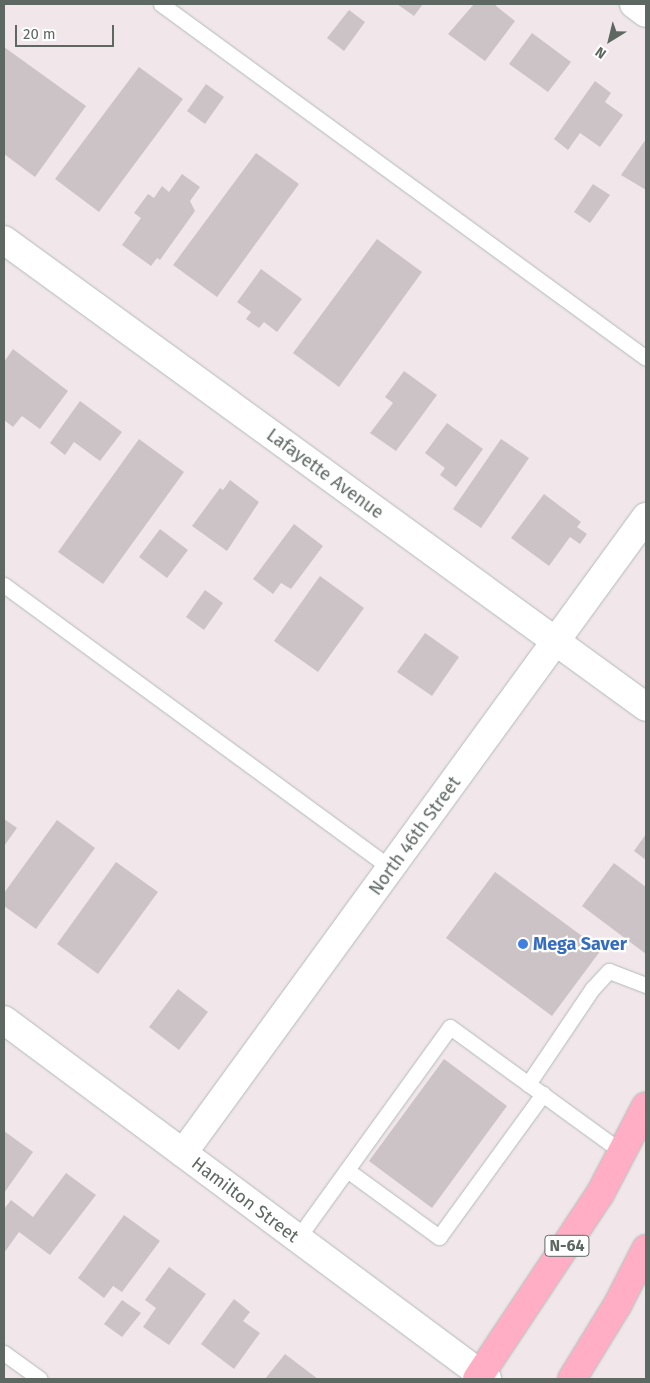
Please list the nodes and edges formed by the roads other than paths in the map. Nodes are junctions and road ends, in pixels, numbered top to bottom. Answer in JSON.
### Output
{"nodes":[{"id":1,"x":161,"y":4,"type":"edge"},
{"id":2,"x":634,"y":4,"type":"edge"},
{"id":3,"x":646,"y":12,"type":"edge"},
{"id":4,"x":4,"y":240,"type":"edge"},
{"id":5,"x":646,"y":358,"type":"edge"},
{"id":6,"x":646,"y":517,"type":"edge"},
{"id":7,"x":4,"y":585,"type":"edge"},
{"id":8,"x":555,"y":642,"type":"junction"},
{"id":9,"x":646,"y":707,"type":"edge"},
{"id":10,"x":392,"y":869,"type":"junction"},
{"id":11,"x":646,"y":985,"type":"edge"},
{"id":12,"x":4,"y":1020,"type":"edge"},
{"id":13,"x":528,"y":1084,"type":"junction"},
{"id":14,"x":543,"y":1094,"type":"junction"},
{"id":15,"x":646,"y":1106,"type":"edge"},
{"id":16,"x":622,"y":1152,"type":"junction"},
{"id":17,"x":183,"y":1153,"type":"junction"},
{"id":18,"x":347,"y":1170,"type":"junction"},
{"id":19,"x":297,"y":1239,"type":"junction"},
{"id":20,"x":646,"y":1249,"type":"edge"},
{"id":21,"x":4,"y":1353,"type":"edge"},
{"id":22,"x":481,"y":1378,"type":"edge"},
{"id":23,"x":40,"y":1379,"type":"edge"},
{"id":24,"x":572,"y":1379,"type":"edge"}],
"edges":[{"from":1,"to":5,"type":"lane"},
{"from":2,"to":3,"type":"street"},
{"from":4,"to":8,"type":"street","name":"Lafayette Avenue"},
{"from":6,"to":8,"type":"street","name":"North 46th Street"},
{"from":7,"to":10,"type":"lane"},
{"from":8,"to":9,"type":"street","name":"Lafayette Avenue"},
{"from":8,"to":10,"type":"street","name":"North 46th Street"},
{"from":10,"to":17,"type":"street","name":"North 46th Street"},
{"from":11,"to":13,"type":"lane"},
{"from":12,"to":17,"type":"street","name":"Hamilton Street"},
{"from":13,"to":14,"type":"lane"},
{"from":13,"to":18,"type":"lane"},
{"from":14,"to":16,"type":"lane"},
{"from":14,"to":18,"type":"lane"},
{"from":15,"to":16,"type":"main road","number":"N-64"},
{"from":16,"to":22,"type":"main road","number":"N-64"},
{"from":17,"to":19,"type":"street","name":"Hamilton Street"},
{"from":18,"to":19,"type":"lane"},
{"from":19,"to":22,"type":"street","name":"Hamilton Street"},
{"from":20,"to":24,"type":"main road"},
{"from":21,"to":23,"type":"lane"}]}
